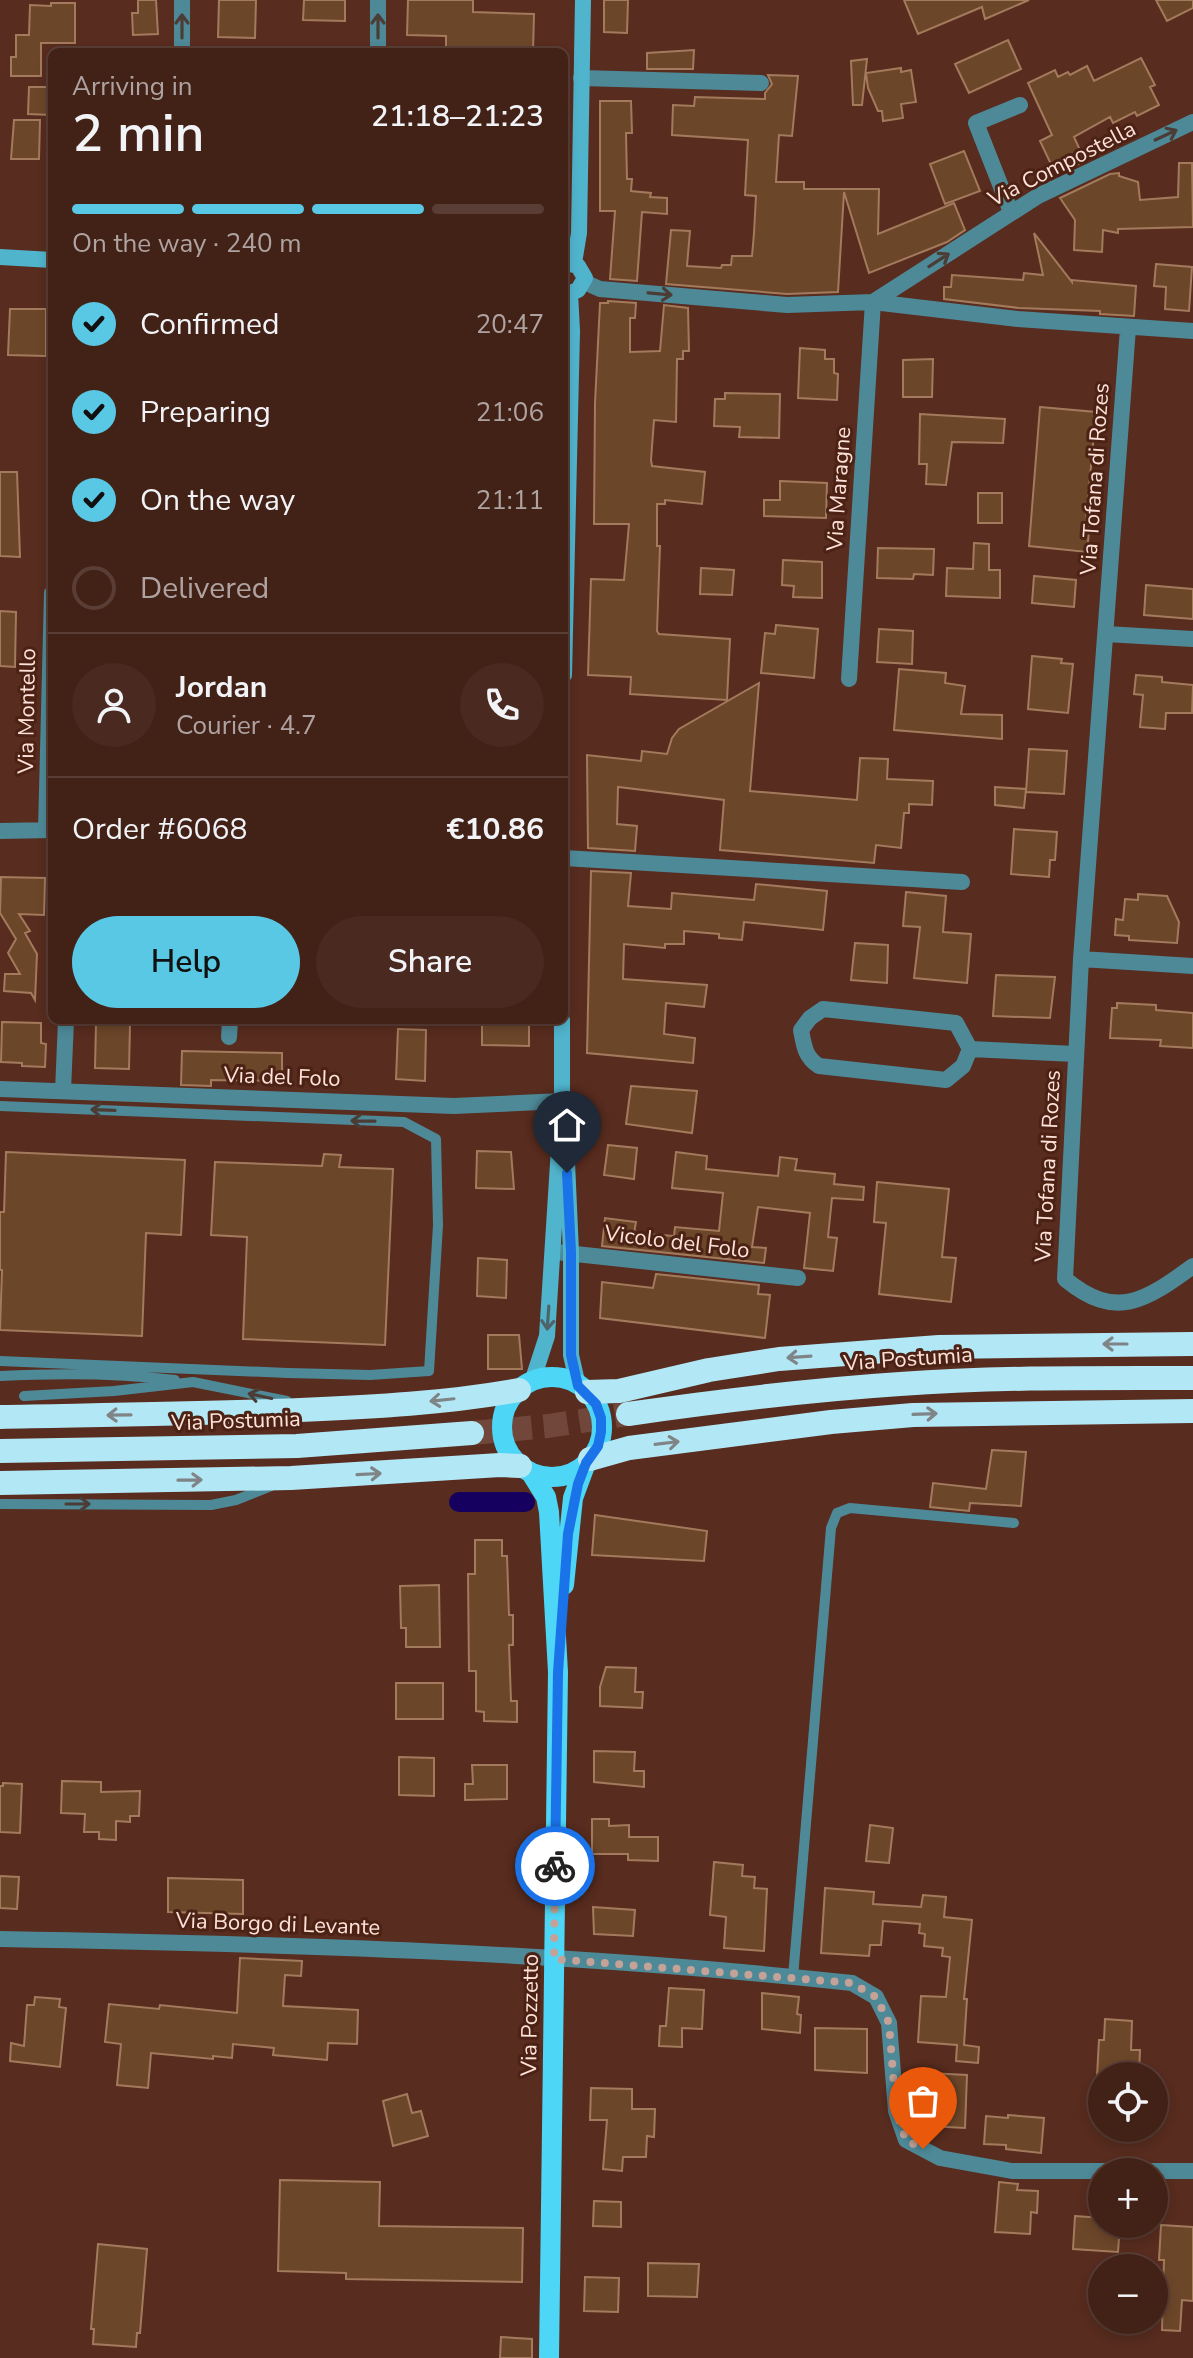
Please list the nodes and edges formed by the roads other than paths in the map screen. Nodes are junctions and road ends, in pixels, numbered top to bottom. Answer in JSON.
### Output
{"nodes":[{"id":1,"x":182,"y":0,"type":"edge"},
{"id":2,"x":378,"y":0,"type":"edge"},
{"id":3,"x":583,"y":0,"type":"edge"},
{"id":4,"x":182,"y":48,"type":"edge"},
{"id":5,"x":378,"y":48,"type":"edge"},
{"id":6,"x":581,"y":78,"type":"junction"},
{"id":7,"x":761,"y":83,"type":"dead end"},
{"id":8,"x":1020,"y":105,"type":"dead end"},
{"id":9,"x":1193,"y":122,"type":"edge"},
{"id":10,"x":1011,"y":212,"type":"junction"},
{"id":11,"x":0,"y":257,"type":"edge"},
{"id":12,"x":48,"y":260,"type":"edge"},
{"id":13,"x":569,"y":263,"type":"edge"},
{"id":14,"x":573,"y":289,"type":"edge"},
{"id":15,"x":873,"y":302,"type":"junction"},
{"id":16,"x":1128,"y":328,"type":"junction"},
{"id":17,"x":1193,"y":331,"type":"edge"},
{"id":18,"x":568,"y":484,"type":"edge"},
{"id":19,"x":1106,"y":634,"type":"junction"},
{"id":20,"x":1193,"y":639,"type":"edge"},
{"id":21,"x":849,"y":679,"type":"dead end"},
{"id":22,"x":48,"y":830,"type":"edge"},
{"id":23,"x":0,"y":831,"type":"edge"},
{"id":24,"x":568,"y":858,"type":"edge"},
{"id":25,"x":962,"y":882,"type":"dead end"},
{"id":26,"x":1081,"y":959,"type":"junction"},
{"id":27,"x":1193,"y":966,"type":"edge"},
{"id":28,"x":66,"y":1024,"type":"edge"},
{"id":29,"x":562,"y":1024,"type":"edge"},
{"id":30,"x":970,"y":1049,"type":"junction"},
{"id":31,"x":1075,"y":1054,"type":"junction"},
{"id":32,"x":0,"y":1089,"type":"edge"},
{"id":33,"x":63,"y":1091,"type":"junction"},
{"id":34,"x":562,"y":1101,"type":"junction"},
{"id":35,"x":0,"y":1106,"type":"edge"},
{"id":36,"x":552,"y":1252,"type":"junction"},
{"id":37,"x":571,"y":1252,"type":"junction"},
{"id":38,"x":1193,"y":1266,"type":"edge"},
{"id":39,"x":798,"y":1278,"type":"dead end"},
{"id":40,"x":1193,"y":1344,"type":"edge"},
{"id":41,"x":0,"y":1361,"type":"edge"},
{"id":42,"x":0,"y":1376,"type":"edge"},
{"id":43,"x":1193,"y":1378,"type":"edge"},
{"id":44,"x":193,"y":1382,"type":"junction"},
{"id":45,"x":526,"y":1386,"type":"junction"},
{"id":46,"x":583,"y":1389,"type":"junction"},
{"id":47,"x":24,"y":1396,"type":"dead end"},
{"id":48,"x":337,"y":1408,"type":"junction"},
{"id":49,"x":1193,"y":1411,"type":"edge"},
{"id":50,"x":628,"y":1414,"type":"tunnel mouth"},
{"id":51,"x":0,"y":1417,"type":"edge"},
{"id":52,"x":472,"y":1433,"type":"tunnel mouth"},
{"id":53,"x":0,"y":1451,"type":"edge"},
{"id":54,"x":588,"y":1461,"type":"junction"},
{"id":55,"x":526,"y":1469,"type":"junction"},
{"id":56,"x":291,"y":1478,"type":"junction"},
{"id":57,"x":0,"y":1483,"type":"edge"},
{"id":58,"x":0,"y":1504,"type":"edge"},
{"id":59,"x":1014,"y":1523,"type":"dead end"},
{"id":60,"x":558,"y":1672,"type":"junction"},
{"id":61,"x":0,"y":1939,"type":"edge"},
{"id":62,"x":554,"y":1959,"type":"junction"},
{"id":63,"x":793,"y":1977,"type":"junction"},
{"id":64,"x":1193,"y":2171,"type":"edge"},
{"id":65,"x":549,"y":2358,"type":"edge"}],
"edges":[{"from":4,"to":1,"type":"street","one_way":true},
{"from":5,"to":2,"type":"street","one_way":true},
{"from":3,"to":6,"type":"street"},
{"from":6,"to":7,"type":"street"},
{"from":6,"to":13,"type":"street"},
{"from":8,"to":10,"type":"street"},
{"from":10,"to":9,"type":"street","name":"Via Compostella","one_way":true},
{"from":15,"to":10,"type":"street","name":"Via Compostella","one_way":true},
{"from":11,"to":12,"type":"street"},
{"from":13,"to":14,"type":"street"},
{"from":14,"to":15,"type":"street","one_way":true},
{"from":14,"to":18,"type":"street"},
{"from":15,"to":16,"type":"street"},
{"from":15,"to":21,"type":"street","name":"Via Maragne"},
{"from":16,"to":17,"type":"street"},
{"from":16,"to":19,"type":"street","name":"Via Tofana di Rozes"},
{"from":19,"to":20,"type":"street"},
{"from":19,"to":26,"type":"street","name":"Via Tofana di Rozes"},
{"from":22,"to":23,"type":"street"},
{"from":24,"to":25,"type":"street"},
{"from":26,"to":27,"type":"street"},
{"from":26,"to":31,"type":"street","name":"Via Tofana di Rozes"},
{"from":28,"to":33,"type":"street"},
{"from":29,"to":34,"type":"street"},
{"from":30,"to":30,"type":"street"},
{"from":30,"to":31,"type":"street"},
{"from":31,"to":38,"type":"street","name":"Via Tofana di Rozes"},
{"from":32,"to":33,"type":"street","name":"Via del Folo"},
{"from":33,"to":34,"type":"street","name":"Via del Folo"},
{"from":34,"to":36,"type":"street"},
{"from":34,"to":37,"type":"street"},
{"from":41,"to":35,"type":"lane","one_way":true},
{"from":36,"to":37,"type":"street","name":"Vicolo del Folo"},
{"from":36,"to":45,"type":"street","one_way":true},
{"from":37,"to":39,"type":"street","name":"Vicolo del Folo"},
{"from":37,"to":46,"type":"street"},
{"from":40,"to":46,"type":"highway","one_way":true},
{"from":42,"to":44,"type":"lane"},
{"from":43,"to":50,"type":"highway","name":"Via Postumia"},
{"from":44,"to":47,"type":"lane"},
{"from":48,"to":44,"type":"lane","one_way":true},
{"from":45,"to":46,"type":"main road"},
{"from":45,"to":48,"type":"highway","one_way":true},
{"from":45,"to":55,"type":"main road"},
{"from":46,"to":54,"type":"main road"},
{"from":48,"to":51,"type":"highway","one_way":true},
{"from":54,"to":49,"type":"highway","one_way":true},
{"from":52,"to":53,"type":"highway","name":"Via Postumia"},
{"from":54,"to":55,"type":"main road"},
{"from":54,"to":60,"type":"main road","name":"Via Pozzetto"},
{"from":56,"to":55,"type":"highway","one_way":true},
{"from":55,"to":60,"type":"main road","name":"Via Pozzetto"},
{"from":57,"to":56,"type":"highway","one_way":true},
{"from":58,"to":56,"type":"lane","one_way":true},
{"from":59,"to":63,"type":"lane"},
{"from":60,"to":62,"type":"main road","name":"Via Pozzetto"},
{"from":61,"to":62,"type":"street","name":"Via Borgo di Levante"},
{"from":62,"to":63,"type":"street","name":"Via Borgo di Levante"},
{"from":62,"to":65,"type":"main road","name":"Via Pozzetto"},
{"from":63,"to":64,"type":"street","name":"Via Borgo di Levante"}]}
